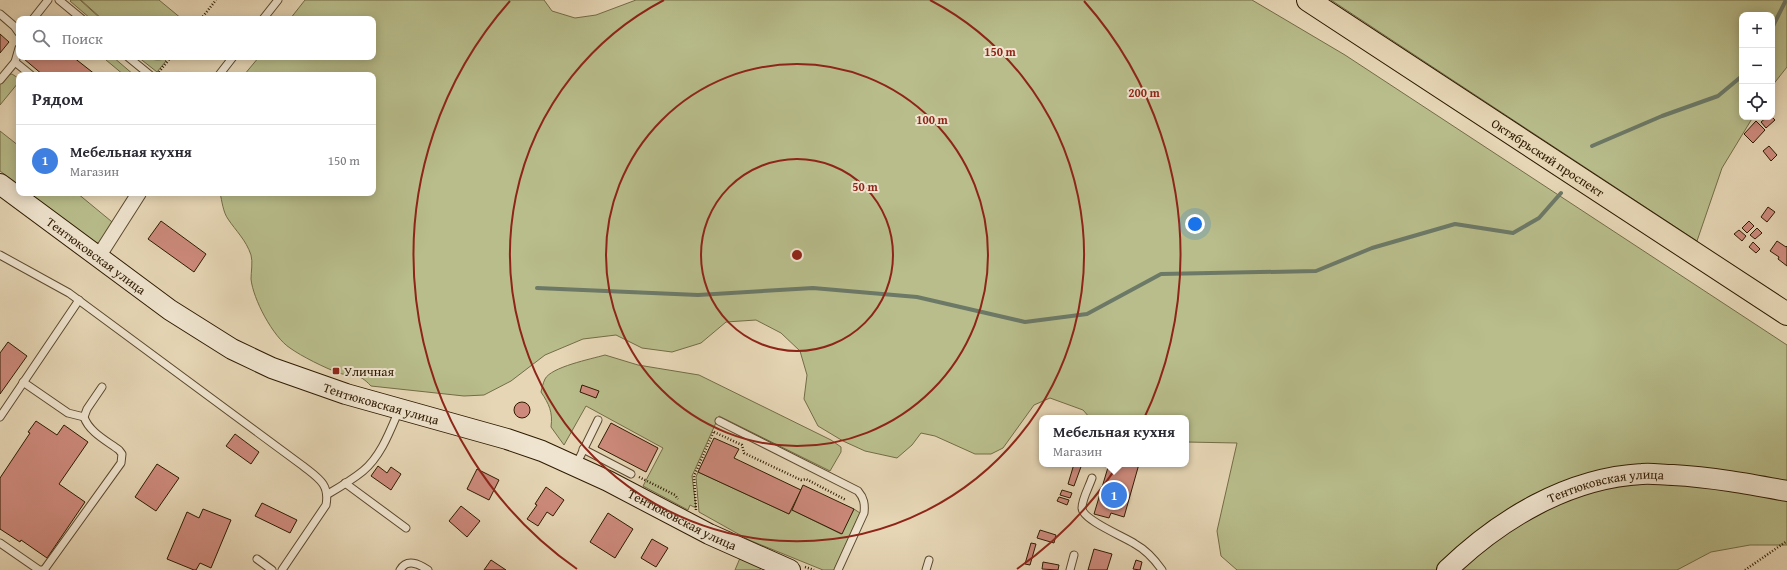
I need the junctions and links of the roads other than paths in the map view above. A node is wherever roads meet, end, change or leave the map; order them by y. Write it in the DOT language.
graph roads {
  1 [pos="48,0"];
  2 [pos="59,0"];
  3 [pos="278,0"];
  4 [pos="1308,0"];
  5 [pos="0,14"];
  6 [pos="36,16"];
  7 [pos="78,16"];
  8 [pos="265,16"];
  9 [pos="16,29"];
  10 [pos="16,58"];
  11 [pos="132,60"];
  12 [pos="231,60"];
  13 [pos="15,62"];
  14 [pos="27,72"];
  15 [pos="146,72"];
  16 [pos="221,72"];
  17 [pos="0,80"];
  18 [pos="0,184"];
  19 [pos="16,196"];
  20 [pos="16,196"];
  21 [pos="137,196"];
  22 [pos="102,251"];
  23 [pos="1,259"];
  24 [pos="79,300"];
  25 [pos="1787,314"];
  26 [pos="24,382"];
  27 [pos="102,386"];
  28 [pos="399,410"];
  29 [pos="0,417"];
  30 [pos="84,417"];
  31 [pos="598,420"];
  32 [pos="718,421"];
  33 [pos="579,457"];
  34 [pos="631,474"];
  35 [pos="1092,478"];
  36 [pos="345,483"];
  37 [pos="1787,491"];
  38 [pos="328,494"];
  39 [pos="406,528"];
  40 [pos="0,543"];
  41 [pos="1074,555"];
  42 [pos="257,559"];
  43 [pos="929,560"];
  44 [pos="44,570"];
  45 [pos="272,570"];
  46 [pos="282,570"];
  47 [pos="400,570"];
  48 [pos="428,570"];
  49 [pos="790,570"];
  50 [pos="838,570"];
  51 [pos="926,570"];
  52 [pos="1070,570"];
  53 [pos="1162,570"];
  54 [pos="1447,570"];
  1 -- 6 [label="lane"];
  2 -- 7 [label="lane"];
  3 -- 8 [label="lane"];
  4 -- 25 [label="main road, Октябрьский проспект"];
  5 -- 9 [label="lane"];
  10 -- 13 [label="lane"];
  11 -- 15 [label="lane"];
  12 -- 16 [label="lane"];
  13 -- 14 [label="lane"];
  13 -- 17 [label="lane"];
  18 -- 19 [label="street, Тентюковская улица"];
  20 -- 28 [label="street, Тентюковская улица"];
  21 -- 22 [label="street"];
  23 -- 24 [label="lane"];
  24 -- 26 [label="lane"];
  24 -- 38 [label="lane"];
  26 -- 29 [label="lane"];
  26 -- 30 [label="lane"];
  27 -- 30 [label="lane"];
  28 -- 33 [label="street, Тентюковская улица"];
  28 -- 36 [label="lane"];
  30 -- 44 [label="lane"];
  31 -- 33 [label="lane"];
  32 -- 50 [label="lane"];
  33 -- 34 [label="lane"];
  33 -- 49 [label="street, Тентюковская улица"];
  35 -- 53 [label="lane"];
  36 -- 38 [label="lane"];
  36 -- 39 [label="lane"];
  37 -- 54 [label="street, Тентюковская улица"];
  38 -- 46 [label="lane"];
  40 -- 44 [label="lane"];
  41 -- 52 [label="lane"];
  42 -- 45 [label="lane"];
  43 -- 51 [label="lane"];
  47 -- 48 [label="lane"];
}
